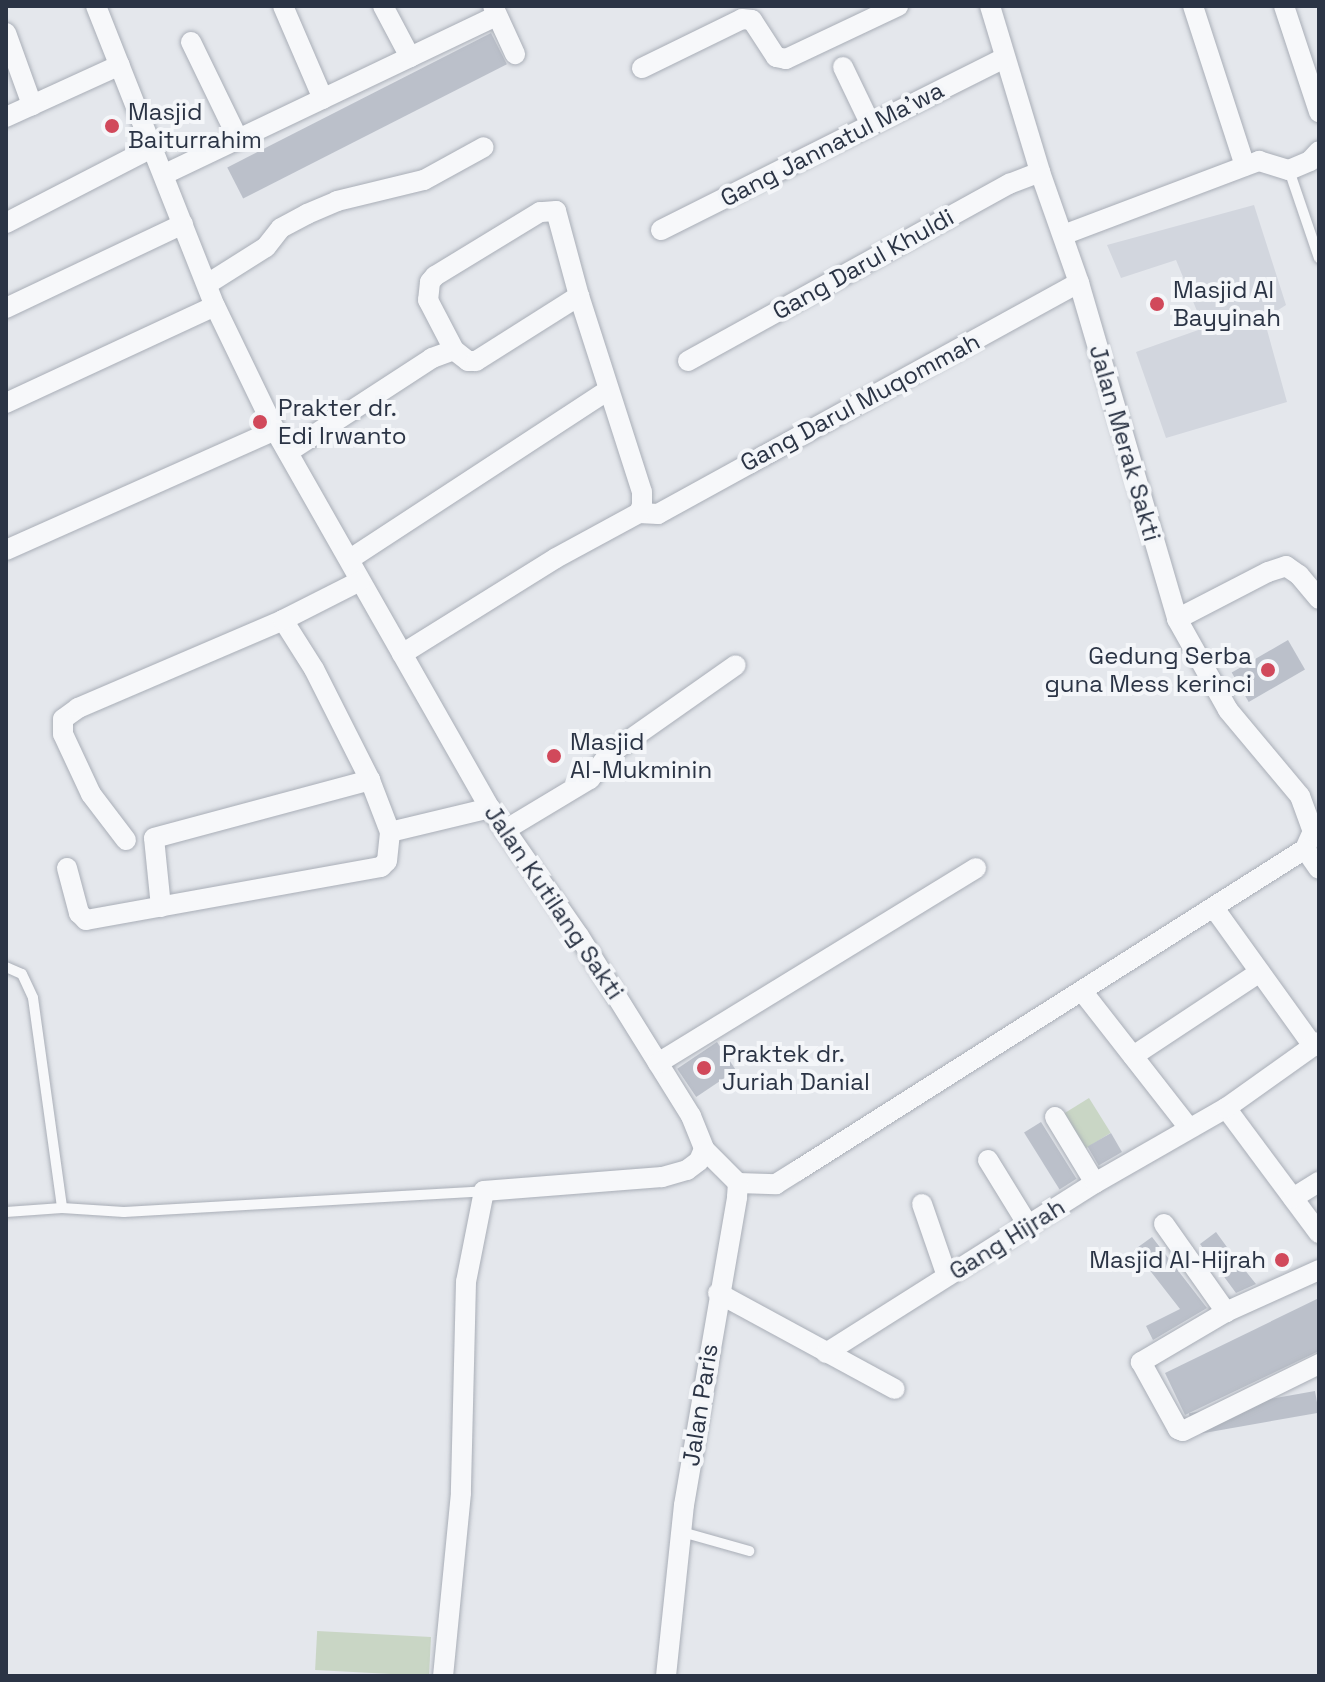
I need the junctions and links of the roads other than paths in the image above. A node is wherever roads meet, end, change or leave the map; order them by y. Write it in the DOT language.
graph roads {
  1 [pos="96,6"];
  2 [pos="283,6"];
  3 [pos="383,6"];
  4 [pos="898,6"];
  5 [pos="990,6"];
  6 [pos="1193,6"];
  7 [pos="1284,6"];
  8 [pos="494,11"];
  9 [pos="6,33"];
  10 [pos="191,42"];
  11 [pos="515,54"];
  12 [pos="410,57"];
  13 [pos="1004,58"];
  14 [pos="120,65"];
  15 [pos="843,67"];
  16 [pos="642,68"];
  17 [pos="323,99"];
  18 [pos="32,105"];
  19 [pos="1319,112"];
  20 [pos="6,117"];
  21 [pos="870,123"];
  22 [pos="238,139"];
  23 [pos="484,147"];
  24 [pos="151,148"];
  25 [pos="1319,151"];
  26 [pos="1245,166"];
  27 [pos="1289,170"];
  28 [pos="1040,172"];
  29 [pos="165,174"];
  30 [pos="6,223"];
  31 [pos="183,224"];
  32 [pos="661,230"];
  33 [pos="1063,235"];
  34 [pos="1319,258"];
  35 [pos="209,283"];
  36 [pos="1079,283"];
  37 [pos="579,296"];
  38 [pos="215,306"];
  39 [pos="6,308"];
  40 [pos="454,350"];
  41 [pos="688,361"];
  42 [pos="608,390"];
  43 [pos="6,403"];
  44 [pos="275,430"];
  45 [pos="288,452"];
  46 [pos="639,513"];
  47 [pos="6,550"];
  48 [pos="350,559"];
  49 [pos="360,581"];
  50 [pos="1319,599"];
  51 [pos="1177,619"];
  52 [pos="283,620"];
  53 [pos="402,654"];
  54 [pos="736,665"];
  55 [pos="370,780"];
  56 [pos="490,808"];
  57 [pos="505,830"];
  58 [pos="390,832"];
  59 [pos="126,840"];
  60 [pos="1305,849"];
  61 [pos="67,868"];
  62 [pos="976,868"];
  63 [pos="1319,869"];
  64 [pos="161,907"];
  65 [pos="1214,908"];
  66 [pos="6,967"];
  67 [pos="1260,972"];
  68 [pos="1082,991"];
  69 [pos="1316,1044"];
  70 [pos="1133,1056"];
  71 [pos="658,1063"];
  72 [pos="1226,1108"];
  73 [pos="1055,1117"];
  74 [pos="1189,1128"];
  75 [pos="704,1149"];
  76 [pos="988,1160"];
  77 [pos="1319,1182"];
  78 [pos="738,1183"];
  79 [pos="1095,1183"];
  80 [pos="484,1191"];
  81 [pos="1293,1198"];
  82 [pos="922,1204"];
  83 [pos="62,1208"];
  84 [pos="6,1212"];
  85 [pos="1164,1224"];
  86 [pos="1028,1225"];
  87 [pos="1319,1233"];
  88 [pos="1319,1270"];
  89 [pos="947,1276"];
  90 [pos="718,1293"];
  91 [pos="1226,1312"];
  92 [pos="826,1353"];
  93 [pos="1319,1364"];
  94 [pos="895,1389"];
  95 [pos="682,1532"];
  96 [pos="749,1551"];
  97 [pos="443,1676"];
  98 [pos="666,1676"];
  1 -- 14 [label="street, Jalan Kutilang Sakti"];
  2 -- 17 [label="street"];
  3 -- 12 [label="street"];
  4 -- 16 [label="street"];
  5 -- 13 [label="street, Jalan Merak Sakti"];
  6 -- 26 [label="street"];
  7 -- 19 [label="street"];
  8 -- 11 [label="street"];
  8 -- 12 [label="street"];
  9 -- 18 [label="street"];
  10 -- 22 [label="street"];
  12 -- 17 [label="street"];
  13 -- 21 [label="street, Gang Jannatul Ma'wa"];
  13 -- 28 [label="street, Jalan Merak Sakti"];
  14 -- 18 [label="street"];
  14 -- 24 [label="street, Jalan Kutilang Sakti"];
  15 -- 21 [label="street"];
  17 -- 22 [label="street"];
  18 -- 20 [label="street"];
  21 -- 32 [label="street, Gang Jannatul Ma'wa"];
  22 -- 29 [label="street"];
  23 -- 35 [label="street"];
  24 -- 29 [label="street, Jalan Kutilang Sakti"];
  24 -- 30 [label="street"];
  25 -- 27 [label="street"];
  26 -- 27 [label="street"];
  26 -- 33 [label="street"];
  27 -- 34 [label="lane"];
  28 -- 33 [label="street, Jalan Merak Sakti"];
  28 -- 41 [label="street, Gang Darul Khuldi"];
  29 -- 31 [label="street, Jalan Kutilang Sakti"];
  31 -- 35 [label="street, Jalan Kutilang Sakti"];
  31 -- 39 [label="street"];
  33 -- 36 [label="street, Jalan Merak Sakti"];
  35 -- 38 [label="street, Jalan Kutilang Sakti"];
  36 -- 46 [label="street, Gang Darul Muqommah"];
  36 -- 51 [label="street, Jalan Merak Sakti"];
  37 -- 40 [label="street"];
  37 -- 40 [label="street"];
  37 -- 42 [label="street"];
  38 -- 43 [label="street"];
  38 -- 44 [label="street, Jalan Kutilang Sakti"];
  40 -- 45 [label="street"];
  42 -- 46 [label="street"];
  42 -- 48 [label="street"];
  44 -- 45 [label="street, Jalan Kutilang Sakti"];
  44 -- 47 [label="street"];
  45 -- 48 [label="street, Jalan Kutilang Sakti"];
  46 -- 53 [label="street, Gang Darul Muqommah"];
  48 -- 49 [label="street, Jalan Kutilang Sakti"];
  49 -- 52 [label="street"];
  49 -- 53 [label="street, Jalan Kutilang Sakti"];
  50 -- 51 [label="street"];
  51 -- 60 [label="street, Jalan Merak Sakti"];
  52 -- 55 [label="street"];
  52 -- 59 [label="street"];
  53 -- 56 [label="street, Jalan Kutilang Sakti"];
  54 -- 57 [label="street"];
  55 -- 58 [label="street"];
  55 -- 64 [label="street"];
  56 -- 57 [label="street, Jalan Kutilang Sakti"];
  56 -- 58 [label="street"];
  57 -- 71 [label="street, Jalan Kutilang Sakti"];
  58 -- 64 [label="street"];
  60 -- 63 [label="street"];
  60 -- 65 [label="street"];
  61 -- 64 [label="street"];
  62 -- 71 [label="street"];
  65 -- 67 [label="street"];
  65 -- 68 [label="street"];
  66 -- 83 [label="lane"];
  67 -- 69 [label="street"];
  67 -- 70 [label="street"];
  68 -- 70 [label="street"];
  68 -- 78 [label="street"];
  69 -- 72 [label="street, Gang Hijrah"];
  70 -- 74 [label="street"];
  71 -- 75 [label="street, Jalan Kutilang Sakti"];
  72 -- 74 [label="street, Gang Hijrah"];
  72 -- 81 [label="street"];
  73 -- 79 [label="street"];
  74 -- 79 [label="street, Gang Hijrah"];
  75 -- 78 [label="street"];
  75 -- 80 [label="street"];
  76 -- 86 [label="street"];
  77 -- 81 [label="street"];
  78 -- 90 [label="street, Jalan Paris"];
  79 -- 86 [label="street, Gang Hijrah"];
  80 -- 83 [label="lane"];
  80 -- 97 [label="street"];
  81 -- 87 [label="street"];
  82 -- 89 [label="street"];
  83 -- 84 [label="lane"];
  85 -- 91 [label="street"];
  86 -- 89 [label="street, Gang Hijrah"];
  88 -- 91 [label="street"];
  89 -- 92 [label="street, Gang Hijrah"];
  90 -- 92 [label="street"];
  90 -- 95 [label="street, Jalan Paris"];
  91 -- 93 [label="street"];
  92 -- 94 [label="street"];
  95 -- 96 [label="lane"];
  95 -- 98 [label="street, Jalan Paris"];
}
